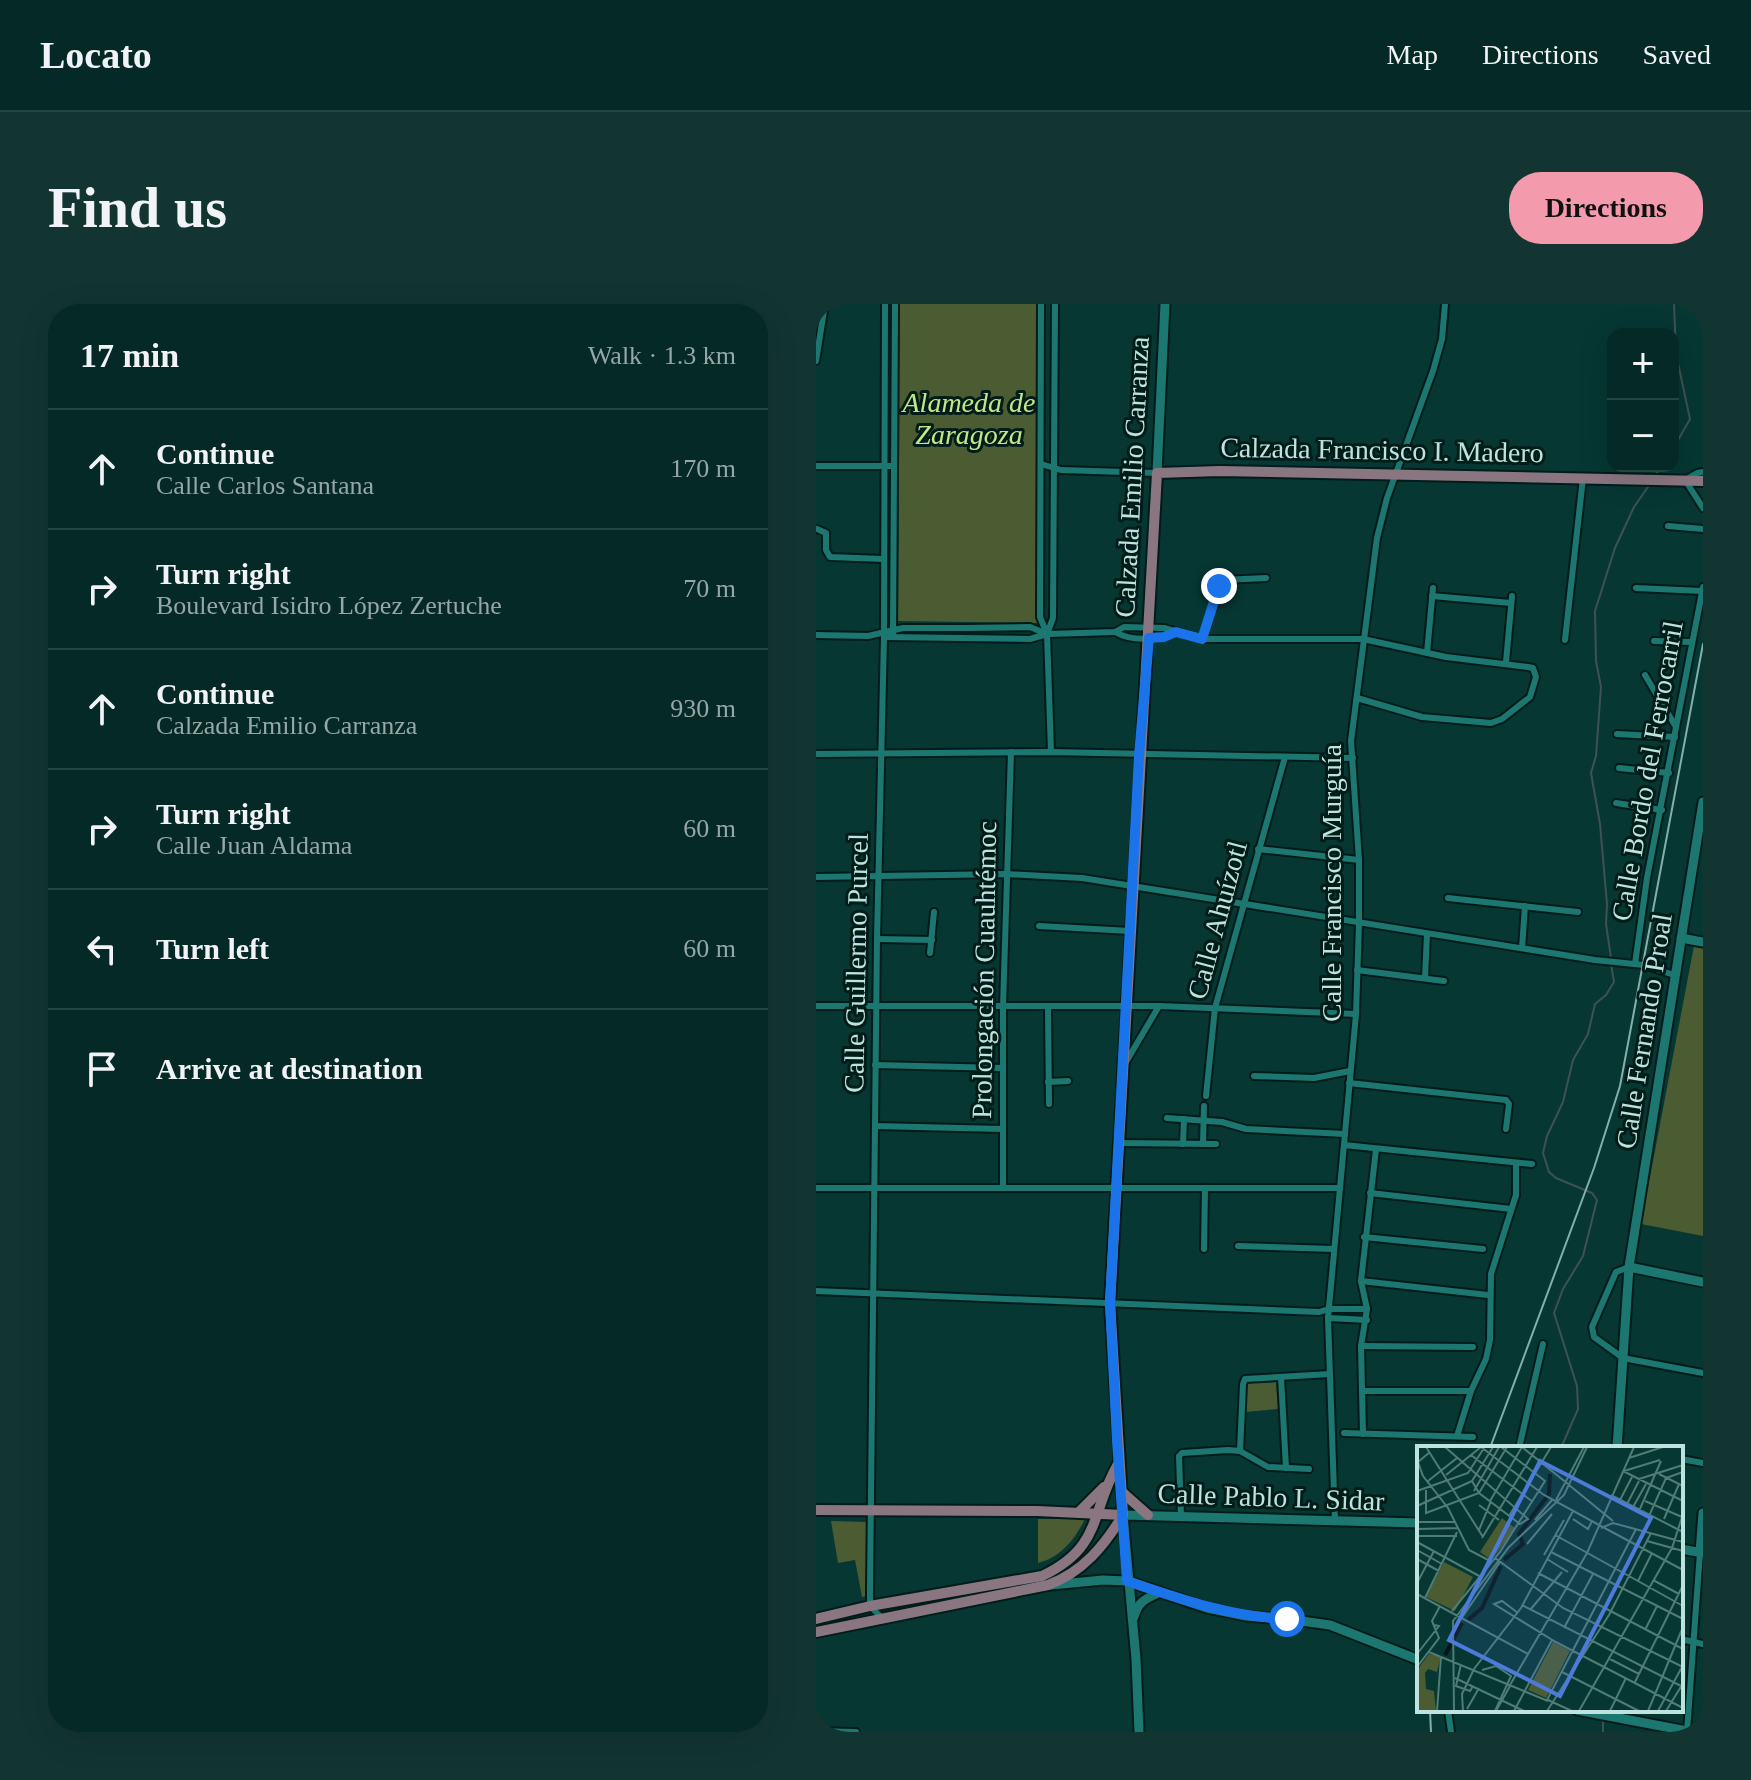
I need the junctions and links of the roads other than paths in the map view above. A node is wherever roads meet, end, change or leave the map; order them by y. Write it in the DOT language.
graph roads {
  1 [pos="825,304"];
  2 [pos="1041,304"];
  3 [pos="1055,304"];
  4 [pos="1165,304"];
  5 [pos="1445,304"];
  6 [pos="885,306"];
  7 [pos="895,306"];
  8 [pos="819,324"];
  9 [pos="816,361"];
  10 [pos="885,370"];
  11 [pos="895,371"];
  12 [pos="884,429"];
  13 [pos="894,430"];
  14 [pos="1041,464"];
  15 [pos="816,466"];
  16 [pos="883,466"];
  17 [pos="894,466"];
  18 [pos="1056,471"];
  19 [pos="1703,472"];
  20 [pos="1157,473"];
  21 [pos="1395,474"];
  22 [pos="1041,476"];
  23 [pos="1583,478"];
  24 [pos="1685,480"];
  25 [pos="1703,481"];
  26 [pos="1703,508"];
  27 [pos="1668,526"];
  28 [pos="817,529"];
  29 [pos="1703,529"];
  30 [pos="883,559"];
  31 [pos="1266,578"];
  32 [pos="1636,588"];
  33 [pos="1703,589"];
  34 [pos="893,633"];
  35 [pos="1149,633"];
  36 [pos="884,634"];
  37 [pos="1047,634"];
  38 [pos="816,635"];
  39 [pos="1202,639"];
  40 [pos="1363,639"];
  41 [pos="1565,640"];
  42 [pos="1654,641"];
  43 [pos="1692,642"];
  44 [pos="1427,653"];
  45 [pos="1506,662"];
  46 [pos="1645,675"];
  47 [pos="1357,698"];
  48 [pos="1676,727"];
  49 [pos="1617,734"];
  50 [pos="1675,737"];
  51 [pos="1011,752"];
  52 [pos="1051,752"];
  53 [pos="882,753"];
  54 [pos="816,754"];
  55 [pos="1139,756"];
  56 [pos="1285,757"];
  57 [pos="1353,758"];
  58 [pos="1619,768"];
  59 [pos="1669,773"];
  60 [pos="1616,803"];
  61 [pos="1703,805"];
  62 [pos="1662,810"];
  63 [pos="1258,849"];
  64 [pos="1359,860"];
  65 [pos="1006,874"];
  66 [pos="879,876"];
  67 [pos="816,877"];
  68 [pos="1132,884"];
  69 [pos="1448,898"];
  70 [pos="1244,904"];
  71 [pos="1525,906"];
  72 [pos="934,912"];
  73 [pos="1578,912"];
  74 [pos="1359,923"];
  75 [pos="1039,926"];
  76 [pos="1130,931"];
  77 [pos="1427,934"];
  78 [pos="1681,938"];
  79 [pos="877,939"];
  80 [pos="932,940"];
  81 [pos="1703,942"];
  82 [pos="1522,948"];
  83 [pos="930,953"];
  84 [pos="1635,964"];
  85 [pos="1357,970"];
  86 [pos="1674,975"];
  87 [pos="1425,978"];
  88 [pos="1444,981"];
  89 [pos="816,1006"];
  90 [pos="876,1006"];
  91 [pos="1159,1006"];
  92 [pos="1003,1007"];
  93 [pos="1126,1007"];
  94 [pos="1048,1008"];
  95 [pos="1215,1008"];
  96 [pos="1356,1014"];
  97 [pos="875,1065"];
  98 [pos="1123,1065"];
  99 [pos="1003,1068"];
  100 [pos="1350,1071"];
  101 [pos="1254,1076"];
  102 [pos="1068,1081"];
  103 [pos="1048,1082"];
  104 [pos="1349,1083"];
  105 [pos="1206,1096"];
  106 [pos="1049,1104"];
  107 [pos="1204,1106"];
  108 [pos="1167,1118"];
  109 [pos="1184,1119"];
  110 [pos="1204,1120"];
  111 [pos="875,1126"];
  112 [pos="1002,1129"];
  113 [pos="1506,1129"];
  114 [pos="1345,1134"];
  115 [pos="1118,1143"];
  116 [pos="1183,1144"];
  117 [pos="1203,1144"];
  118 [pos="1216,1144"];
  119 [pos="1344,1145"];
  120 [pos="1376,1149"];
  121 [pos="1516,1164"];
  122 [pos="1532,1164"];
  123 [pos="816,1188"];
  124 [pos="874,1188"];
  125 [pos="1003,1188"];
  126 [pos="1340,1188"];
  127 [pos="1116,1189"];
  128 [pos="1205,1189"];
  129 [pos="1370,1193"];
  130 [pos="1511,1209"];
  131 [pos="1364,1237"];
  132 [pos="1238,1246"];
  133 [pos="1204,1249"];
  134 [pos="1334,1249"];
  135 [pos="1483,1249"];
  136 [pos="1629,1267"];
  137 [pos="1361,1281"];
  138 [pos="1703,1282"];
  139 [pos="816,1291"];
  140 [pos="874,1293"];
  141 [pos="1488,1295"];
  142 [pos="1110,1303"];
  143 [pos="1329,1309"];
  144 [pos="1367,1309"];
  145 [pos="1319,1312"];
  146 [pos="1328,1318"];
  147 [pos="1367,1320"];
  148 [pos="1543,1344"];
  149 [pos="1361,1346"];
  150 [pos="1473,1347"];
  151 [pos="1623,1358"];
  152 [pos="1703,1373"];
  153 [pos="1330,1374"];
  154 [pos="1281,1377"];
  155 [pos="1362,1391"];
  156 [pos="1471,1391"];
  157 [pos="1344,1433"];
  158 [pos="1363,1434"];
  159 [pos="1457,1436"];
  160 [pos="1473,1437"];
  161 [pos="1519,1446"];
  162 [pos="1618,1446"];
  163 [pos="1240,1451"];
  164 [pos="1683,1459"];
  165 [pos="1703,1463"];
  166 [pos="1118,1464"];
  167 [pos="1286,1468"];
  168 [pos="1309,1469"];
  169 [pos="1109,1479"];
  170 [pos="1122,1492"];
  171 [pos="816,1510"];
  172 [pos="871,1511"];
  173 [pos="1079,1512"];
  174 [pos="1703,1513"];
  175 [pos="1099,1514"];
  176 [pos="1123,1515"];
  177 [pos="1148,1515"];
  178 [pos="1181,1516"];
  179 [pos="1335,1518"];
  180 [pos="1417,1523"];
  181 [pos="1702,1552"];
  182 [pos="1127,1581"];
  183 [pos="995,1584"];
  184 [pos="1048,1585"];
  185 [pos="1160,1592"];
  186 [pos="935,1596"];
  187 [pos="870,1606"];
  188 [pos="939,1607"];
  189 [pos="905,1614"];
  190 [pos="882,1618"];
  191 [pos="816,1619"];
  192 [pos="1133,1624"];
  193 [pos="816,1632"];
  194 [pos="1683,1640"];
  195 [pos="1693,1642"];
  196 [pos="1703,1644"];
  197 [pos="1417,1659"];
  198 [pos="1448,1712"];
  199 [pos="1585,1712"];
  200 [pos="1627,1716"];
  201 [pos="1646,1727"];
  202 [pos="816,1731"];
  203 [pos="836,1732"];
  204 [pos="856,1732"];
  205 [pos="1139,1732"];
  206 [pos="1451,1732"];
  207 [pos="1689,1732"];
  1 -- 8 [label="street"];
  2 -- 14 [label="street"];
  3 -- 18 [label="street"];
  4 -- 20 [label="street, Calzada Emilio Carranza"];
  5 -- 21 [label="street, Calle Francisco Murguía"];
  6 -- 7 [label="street"];
  6 -- 10 [label="street, Calle Guillermo Purcel"];
  7 -- 11 [label="street"];
  8 -- 9 [label="street"];
  10 -- 11 [label="street"];
  10 -- 12 [label="street, Calle Guillermo Purcel"];
  11 -- 13 [label="street"];
  12 -- 13 [label="street"];
  12 -- 16 [label="street, Calle Guillermo Purcel"];
  13 -- 17 [label="street"];
  14 -- 18 [label="street"];
  14 -- 22 [label="street"];
  15 -- 16 [label="street"];
  16 -- 17 [label="street"];
  16 -- 30 [label="street, Calle Guillermo Purcel"];
  17 -- 34 [label="street"];
  18 -- 20 [label="street, Calzada Francisco I. Madero"];
  18 -- 22 [label="street"];
  18 -- 37 [label="street"];
  19 -- 24 [label="street"];
  20 -- 21 [label="main road, Calzada Francisco I. Madero"];
  20 -- 35 [label="main road, Calzada Emilio Carranza"];
  21 -- 23 [label="main road, Calzada Francisco I. Madero"];
  21 -- 40 [label="street, Calle Francisco Murguía"];
  22 -- 37 [label="street"];
  23 -- 24 [label="main road, Calzada Francisco I. Madero"];
  23 -- 41 [label="street"];
  24 -- 25 [label="main road, Calzada Francisco I. Madero"];
  24 -- 26 [label="street"];
  27 -- 29 [label="street"];
  28 -- 30 [label="street"];
  30 -- 36 [label="street, Calle Guillermo Purcel"];
  31 -- 39 [label="street"];
  32 -- 33 [label="street"];
  33 -- 43 [label="street, Calle Bordo del Ferrocarril"];
  34 -- 36 [label="street"];
  34 -- 37 [label="street"];
  35 -- 37 [label="street"];
  35 -- 39 [label="street"];
  35 -- 55 [label="main road, Calzada Emilio Carranza"];
  36 -- 38 [label="street"];
  36 -- 53 [label="street, Calle Guillermo Purcel"];
  37 -- 52 [label="street"];
  39 -- 40 [label="street"];
  40 -- 44 [label="street"];
  40 -- 47 [label="street, Calle Francisco Murguía"];
  42 -- 43 [label="street"];
  43 -- 48 [label="street, Calle Bordo del Ferrocarril"];
  44 -- 45 [label="street"];
  44 -- 45 [label="street"];
  45 -- 47 [label="street"];
  46 -- 48 [label="street"];
  47 -- 57 [label="street, Calle Francisco Murguía"];
  48 -- 50 [label="street, Calle Bordo del Ferrocarril"];
  49 -- 50 [label="street"];
  50 -- 59 [label="street, Calle Bordo del Ferrocarril"];
  51 -- 52 [label="street"];
  51 -- 53 [label="street"];
  51 -- 65 [label="street, Prolongación Cuauhtémoc"];
  52 -- 55 [label="street"];
  53 -- 54 [label="street"];
  53 -- 66 [label="street, Calle Guillermo Purcel"];
  55 -- 56 [label="street"];
  55 -- 68 [label="main road, Calzada Emilio Carranza"];
  56 -- 57 [label="street"];
  56 -- 63 [label="street, Calle Ahuízotl"];
  57 -- 64 [label="street, Calle Francisco Murguía"];
  58 -- 59 [label="street"];
  59 -- 62 [label="street, Calle Bordo del Ferrocarril"];
  60 -- 62 [label="street"];
  61 -- 78 [label="street, Calle Fernando Proal"];
  62 -- 84 [label="street, Calle Bordo del Ferrocarril"];
  63 -- 64 [label="street"];
  63 -- 70 [label="street, Calle Ahuízotl"];
  64 -- 74 [label="street, Calle Francisco Murguía"];
  65 -- 66 [label="street"];
  65 -- 68 [label="street"];
  65 -- 92 [label="street, Prolongación Cuauhtémoc"];
  66 -- 67 [label="street"];
  66 -- 79 [label="street, Calle Guillermo Purcel"];
  68 -- 70 [label="street"];
  68 -- 76 [label="main road, Calzada Emilio Carranza"];
  69 -- 71 [label="street"];
  70 -- 74 [label="street"];
  70 -- 95 [label="street, Calle Ahuízotl"];
  71 -- 73 [label="street"];
  71 -- 82 [label="street"];
  72 -- 80 [label="street"];
  74 -- 77 [label="street"];
  74 -- 85 [label="street, Calle Francisco Murguía"];
  75 -- 76 [label="street"];
  76 -- 93 [label="main road, Calzada Emilio Carranza"];
  77 -- 82 [label="street"];
  77 -- 87 [label="street"];
  78 -- 81 [label="street"];
  78 -- 86 [label="street, Calle Fernando Proal"];
  79 -- 80 [label="street"];
  79 -- 90 [label="street, Calle Guillermo Purcel"];
  80 -- 83 [label="street"];
  82 -- 84 [label="street"];
  84 -- 86 [label="street"];
  85 -- 87 [label="street"];
  85 -- 96 [label="street, Calle Francisco Murguía"];
  86 -- 136 [label="street, Calle Fernando Proal"];
  87 -- 88 [label="street"];
  89 -- 90 [label="street"];
  90 -- 92 [label="street"];
  90 -- 97 [label="street, Calle Guillermo Purcel"];
  91 -- 93 [label="street"];
  91 -- 95 [label="street"];
  91 -- 98 [label="street"];
  92 -- 94 [label="street"];
  92 -- 99 [label="street, Prolongación Cuauhtémoc"];
  93 -- 94 [label="street"];
  93 -- 98 [label="main road, Calzada Emilio Carranza"];
  94 -- 103 [label="street"];
  95 -- 96 [label="street"];
  95 -- 105 [label="street, Calle Ahuízotl"];
  96 -- 100 [label="street, Calle Francisco Murguía"];
  97 -- 99 [label="street"];
  97 -- 111 [label="street, Calle Guillermo Purcel"];
  98 -- 115 [label="main road, Calzada Emilio Carranza"];
  99 -- 112 [label="street, Prolongación Cuauhtémoc"];
  100 -- 101 [label="street"];
  100 -- 104 [label="street, Calle Francisco Murguía"];
  102 -- 103 [label="street"];
  103 -- 106 [label="street"];
  104 -- 113 [label="street"];
  104 -- 114 [label="street, Calle Francisco Murguía"];
  107 -- 110 [label="street"];
  108 -- 109 [label="street"];
  109 -- 110 [label="street"];
  109 -- 116 [label="street"];
  110 -- 114 [label="street"];
  110 -- 117 [label="street"];
  111 -- 112 [label="street"];
  111 -- 124 [label="street, Calle Guillermo Purcel"];
  112 -- 125 [label="street, Prolongación Cuauhtémoc"];
  114 -- 119 [label="street, Calle Francisco Murguía"];
  115 -- 116 [label="street"];
  115 -- 127 [label="main road, Calzada Emilio Carranza"];
  116 -- 117 [label="street"];
  117 -- 118 [label="street"];
  119 -- 120 [label="street"];
  119 -- 126 [label="street, Calle Francisco Murguía"];
  120 -- 121 [label="street"];
  120 -- 129 [label="street"];
  121 -- 122 [label="street"];
  121 -- 130 [label="street"];
  123 -- 124 [label="street"];
  124 -- 125 [label="street"];
  124 -- 140 [label="street, Calle Guillermo Purcel"];
  125 -- 127 [label="street"];
  126 -- 128 [label="street"];
  126 -- 134 [label="street, Calle Francisco Murguía"];
  127 -- 128 [label="street"];
  127 -- 142 [label="main road, Calzada Emilio Carranza"];
  128 -- 133 [label="street"];
  129 -- 130 [label="street"];
  129 -- 131 [label="street"];
  130 -- 141 [label="street"];
  131 -- 135 [label="street"];
  131 -- 137 [label="street"];
  132 -- 134 [label="street"];
  134 -- 143 [label="street, Calle Francisco Murguía"];
  136 -- 138 [label="street"];
  136 -- 151 [label="street, Calle Fernando Proal"];
  136 -- 151 [label="street, Calle Fernando Proal"];
  137 -- 141 [label="street"];
  137 -- 144 [label="street"];
  139 -- 140 [label="street"];
  140 -- 142 [label="street"];
  140 -- 172 [label="street, Calle Guillermo Purcel"];
  141 -- 156 [label="street"];
  142 -- 145 [label="street"];
  142 -- 166 [label="main road, Calzada Emilio Carranza"];
  143 -- 144 [label="street"];
  143 -- 145 [label="street"];
  143 -- 146 [label="street, Calle Francisco Murguía"];
  144 -- 147 [label="street"];
  145 -- 146 [label="street"];
  146 -- 147 [label="street"];
  146 -- 153 [label="street, Calle Francisco Murguía"];
  147 -- 149 [label="street"];
  148 -- 161 [label="street"];
  149 -- 150 [label="street"];
  149 -- 155 [label="street"];
  151 -- 152 [label="street"];
  151 -- 162 [label="street, Calle Fernando Proal"];
  153 -- 154 [label="street"];
  153 -- 179 [label="street, Calle Francisco Murguía"];
  154 -- 163 [label="street"];
  154 -- 167 [label="street"];
  155 -- 156 [label="street"];
  155 -- 158 [label="street"];
  156 -- 159 [label="street"];
  157 -- 158 [label="street"];
  158 -- 159 [label="street"];
  159 -- 160 [label="street"];
  163 -- 167 [label="street"];
  163 -- 178 [label="street"];
  164 -- 165 [label="street"];
  166 -- 169 [label="main road"];
  166 -- 170 [label="main road, Calzada Emilio Carranza"];
  167 -- 168 [label="street"];
  169 -- 173 [label="main road"];
  169 -- 175 [label="main road"];
  170 -- 176 [label="main road, Calzada Emilio Carranza"];
  170 -- 177 [label="main road"];
  171 -- 172 [label="main road"];
  172 -- 173 [label="main road"];
  172 -- 187 [label="street, Calle Guillermo Purcel"];
  173 -- 175 [label="main road"];
  174 -- 181 [label="street"];
  175 -- 176 [label="main road"];
  175 -- 183 [label="main road"];
  176 -- 177 [label="street, Calle Pablo L. Sidar"];
  176 -- 182 [label="street"];
  176 -- 184 [label="main road"];
  177 -- 178 [label="street, Calle Pablo L. Sidar"];
  178 -- 179 [label="street, Calle Pablo L. Sidar"];
  179 -- 180 [label="street, Calle Pablo L. Sidar"];
  181 -- 195 [label="street"];
  182 -- 184 [label="street"];
  182 -- 185 [label="street"];
  182 -- 192 [label="street"];
  183 -- 186 [label="main road"];
  183 -- 188 [label="main road"];
  184 -- 188 [label="main road"];
  185 -- 192 [label="street"];
  185 -- 197 [label="street"];
  186 -- 187 [label="main road"];
  186 -- 189 [label="main road"];
  187 -- 190 [label="street"];
  187 -- 191 [label="main road"];
  188 -- 189 [label="main road"];
  189 -- 190 [label="main road"];
  190 -- 193 [label="main road"];
  192 -- 205 [label="street"];
  194 -- 195 [label="street"];
  195 -- 196 [label="street"];
  195 -- 207 [label="street"];
  198 -- 206 [label="street"];
  199 -- 200 [label="street"];
  200 -- 201 [label="street"];
  201 -- 207 [label="street"];
  202 -- 203 [label="street"];
  203 -- 204 [label="street"];
}
